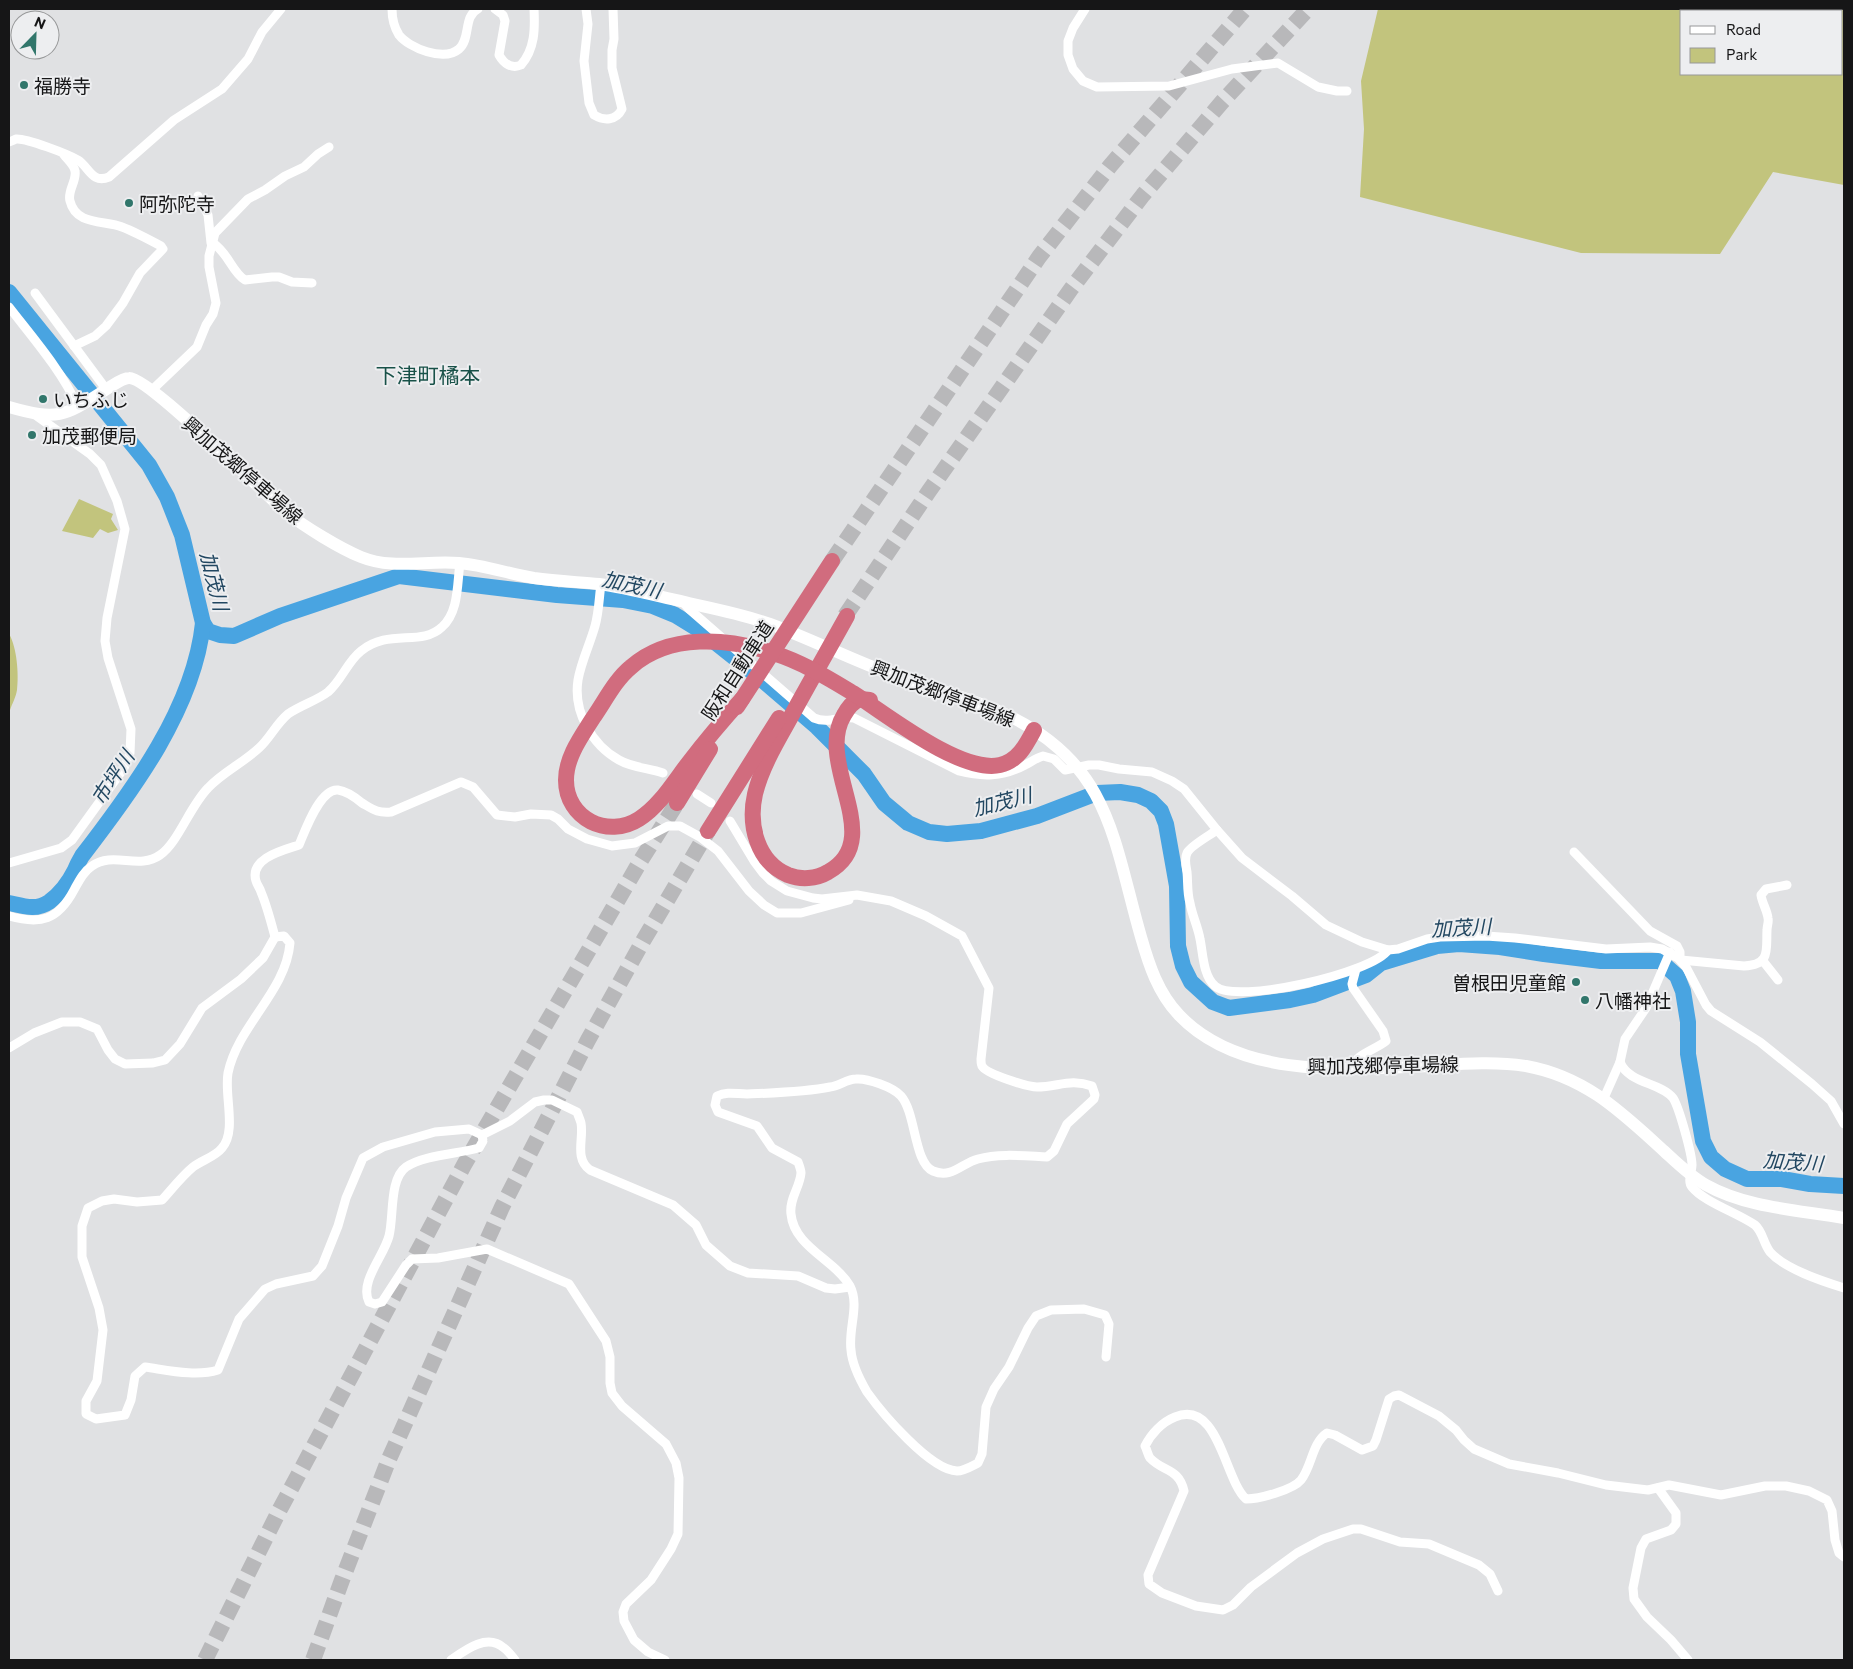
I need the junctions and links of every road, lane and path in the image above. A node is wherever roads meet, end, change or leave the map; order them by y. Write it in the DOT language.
graph roads {
  1 [pos="281,9"];
  2 [pos="392,9"];
  3 [pos="478,9"];
  4 [pos="495,9"];
  5 [pos="534,9"];
  6 [pos="586,9"];
  7 [pos="613,9"];
  8 [pos="1085,9"];
  9 [pos="1348,91"];
  10 [pos="9,142"];
  11 [pos="329,147"];
  12 [pos="62,153"];
  13 [pos="198,196"];
  14 [pos="212,246"];
  15 [pos="312,283"];
  16 [pos="35,293"];
  17 [pos="9,307"];
  18 [pos="74,346"];
  19 [pos="104,390"];
  20 [pos="152,390"];
  21 [pos="9,407"];
  22 [pos="79,407"];
  23 [pos="34,414"];
  24 [pos="832,561"];
  25 [pos="460,563"];
  26 [pos="601,587"];
  27 [pos="682,602"];
  28 [pos="846,616"];
  29 [pos="861,699"];
  30 [pos="1034,730"];
  31 [pos="714,736"];
  32 [pos="757,766"];
  33 [pos="1078,766"];
  34 [pos="663,774"];
  35 [pos="696,794"];
  36 [pos="677,802"];
  37 [pos="711,804"];
  38 [pos="730,821"];
  39 [pos="1216,830"];
  40 [pos="708,831"];
  41 [pos="1574,852"];
  42 [pos="9,863"];
  43 [pos="1787,885"];
  44 [pos="864,895"];
  45 [pos="9,916"];
  46 [pos="275,937"];
  47 [pos="1388,950"];
  48 [pos="1669,954"];
  49 [pos="1680,960"];
  50 [pos="1762,960"];
  51 [pos="1356,969"];
  52 [pos="1778,980"];
  53 [pos="9,1048"];
  54 [pos="1620,1062"];
  55 [pos="1351,1069"];
  56 [pos="1604,1098"];
  57 [pos="1844,1124"];
  58 [pos="482,1135"];
  59 [pos="1691,1175"];
  60 [pos="1844,1218"];
  61 [pos="850,1287"];
  62 [pos="1844,1288"];
  63 [pos="1106,1357"];
  64 [pos="1658,1488"];
  65 [pos="1844,1557"];
  66 [pos="1498,1591"];
  67 [pos="451,1660"];
  68 [pos="515,1660"];
  69 [pos="665,1660"];
  70 [pos="1688,1660"];
  1 -- 12 [label="street"];
  2 -- 3 [label="street"];
  4 -- 5 [label="street"];
  6 -- 7 [label="street"];
  8 -- 9 [label="street"];
  10 -- 12 [label="street"];
  11 -- 14 [label="street"];
  12 -- 18 [label="street"];
  13 -- 14 [label="street"];
  14 -- 15 [label="street"];
  14 -- 20 [label="street"];
  16 -- 18 [label="street"];
  17 -- 22 [label="street"];
  18 -- 19 [label="street"];
  19 -- 20 [label="main road, 興加茂郷停車場線"];
  19 -- 22 [label="main road, 興加茂郷停車場線"];
  20 -- 25 [label="main road, 興加茂郷停車場線"];
  21 -- 23 [label="main road, 興加茂郷停車場線"];
  22 -- 23 [label="main road, 興加茂郷停車場線"];
  23 -- 42 [label="street"];
  24 -- 31 [label="highway, 阪和自動車道"];
  25 -- 26 [label="main road, 興加茂郷停車場線"];
  25 -- 45 [label="street"];
  26 -- 27 [label="main road, 興加茂郷停車場線"];
  26 -- 34 [label="street"];
  27 -- 30 [label="main road, 興加茂郷停車場線"];
  27 -- 33 [label="street"];
  28 -- 32 [label="highway"];
  29 -- 30 [label="highway"];
  29 -- 31 [label="highway"];
  29 -- 32 [label="highway"];
  30 -- 33 [label="main road, 興加茂郷停車場線"];
  31 -- 36 [label="highway, 阪和自動車道"];
  32 -- 40 [label="highway"];
  33 -- 39 [label="street"];
  33 -- 55 [label="main road, 興加茂郷停車場線"];
  35 -- 37 [label="street"];
  38 -- 44 [label="street"];
  39 -- 47 [label="street"];
  39 -- 51 [label="street"];
  41 -- 49 [label="street"];
  43 -- 50 [label="street"];
  44 -- 46 [label="street"];
  44 -- 61 [label="street"];
  46 -- 53 [label="street"];
  46 -- 58 [label="street"];
  47 -- 48 [label="street"];
  47 -- 51 [label="street"];
  48 -- 49 [label="street"];
  48 -- 54 [label="street"];
  49 -- 50 [label="street"];
  49 -- 57 [label="street"];
  50 -- 52 [label="street"];
  51 -- 55 [label="street"];
  54 -- 56 [label="street"];
  54 -- 59 [label="street"];
  55 -- 56 [label="main road, 興加茂郷停車場線"];
  56 -- 59 [label="main road, 興加茂郷停車場線"];
  58 -- 61 [label="street"];
  58 -- 69 [label="street"];
  59 -- 60 [label="main road, 興加茂郷停車場線"];
  59 -- 62 [label="street"];
  61 -- 63 [label="street"];
  64 -- 65 [label="street"];
  64 -- 66 [label="street"];
  64 -- 70 [label="street"];
  67 -- 68 [label="street"];
}
